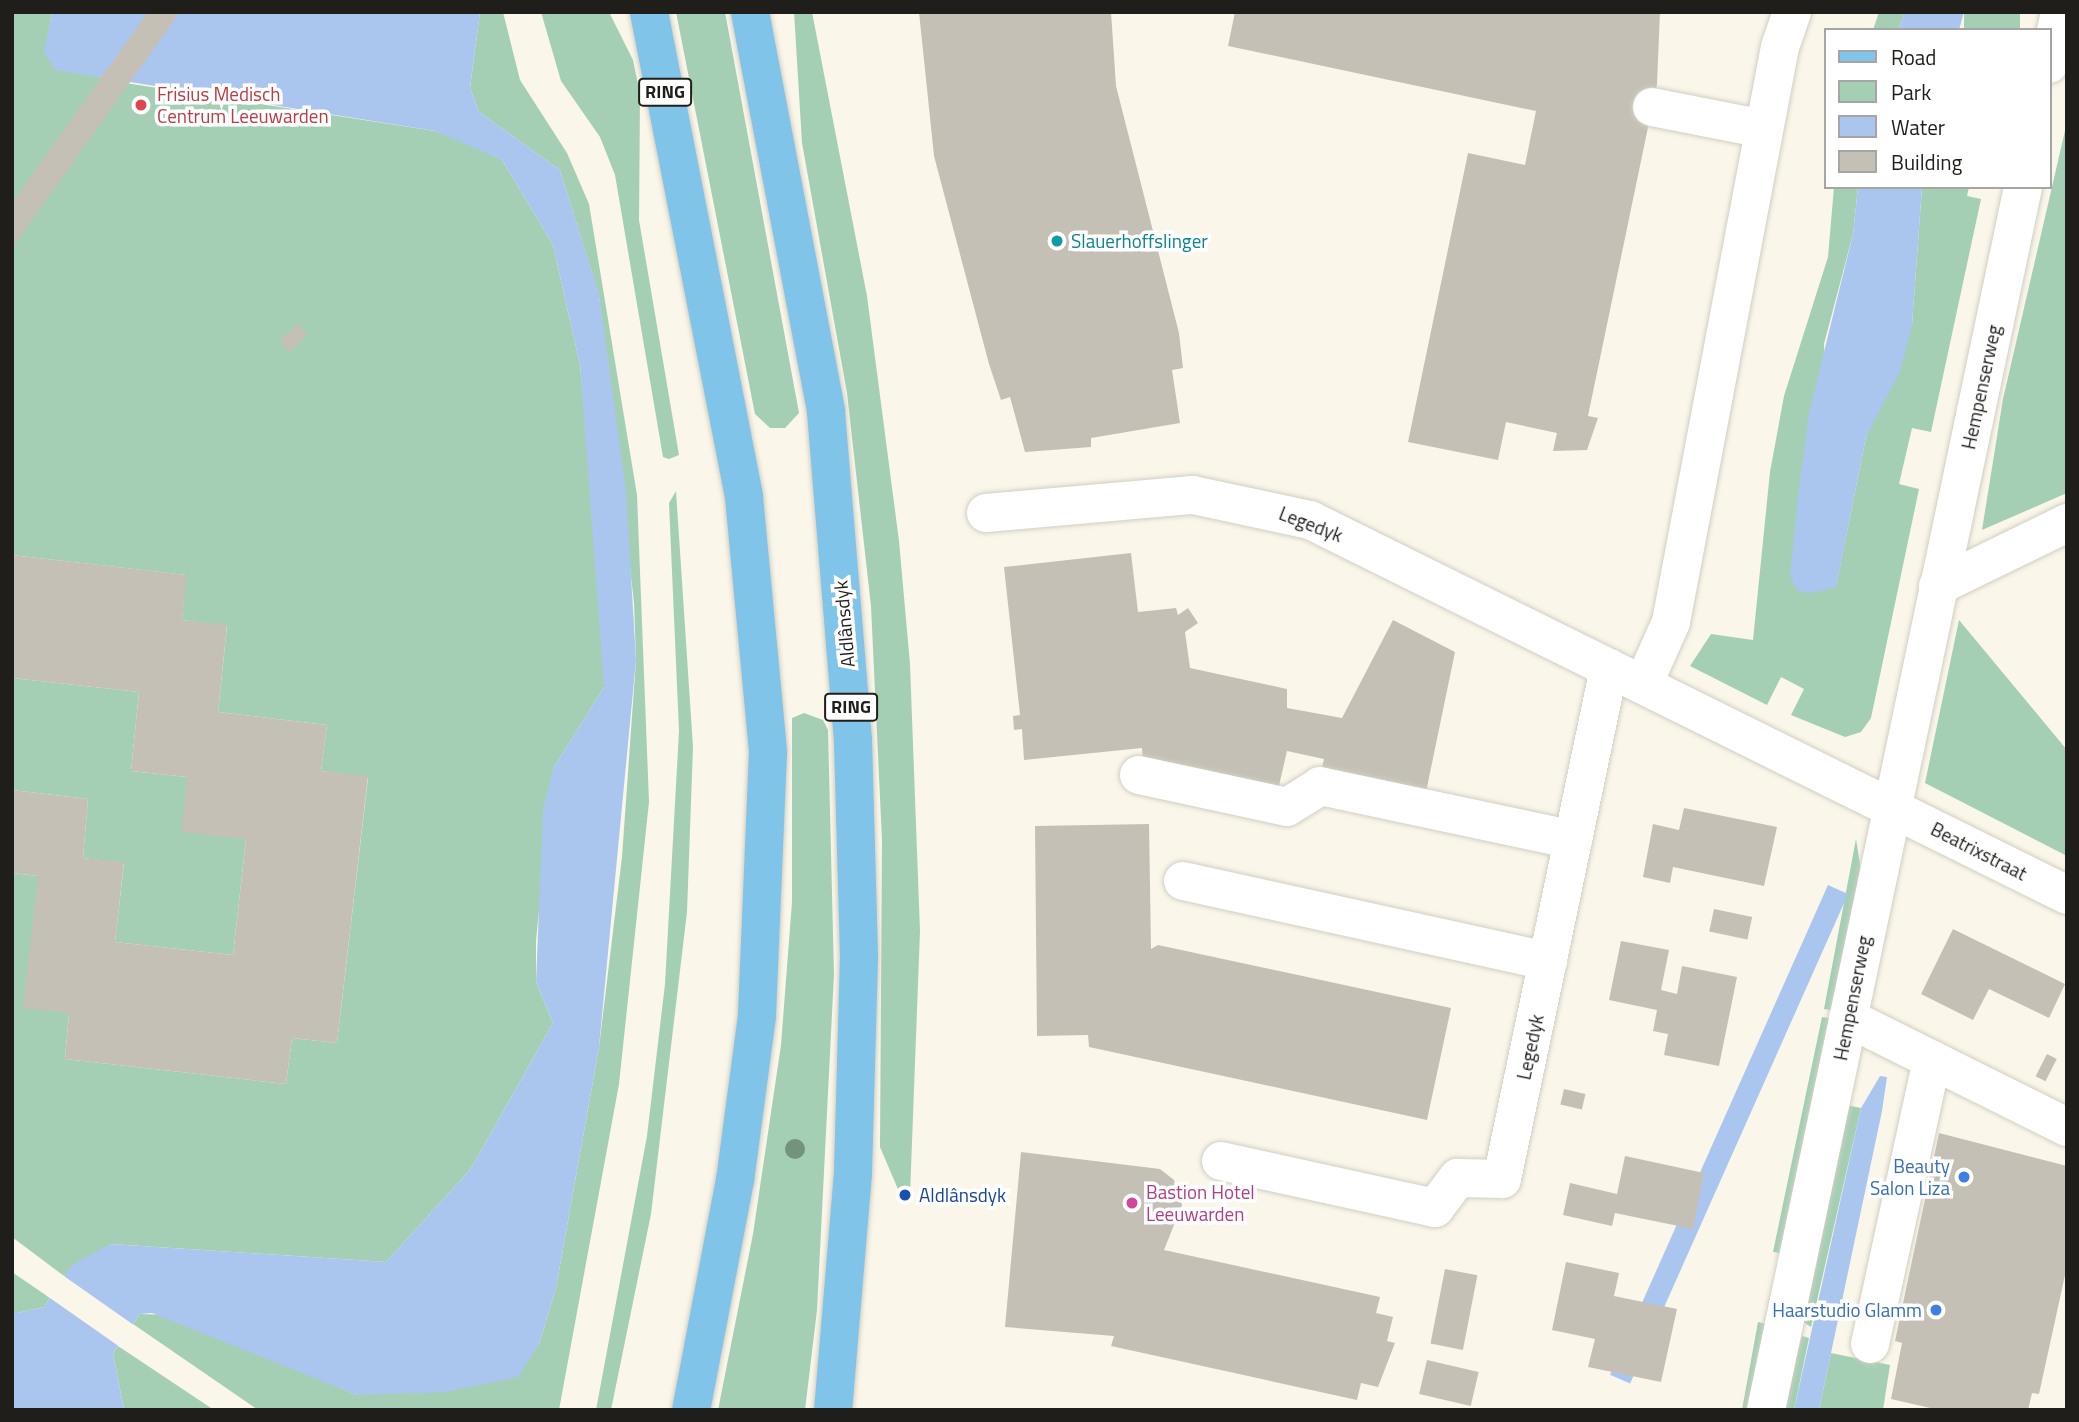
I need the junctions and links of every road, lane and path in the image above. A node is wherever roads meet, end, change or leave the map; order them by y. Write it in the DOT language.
graph roads {
  1 [pos="649,12"];
  2 [pos="750,12"];
  3 [pos="1792,12"];
  4 [pos="2060,12"];
  5 [pos="2051,55"];
  6 [pos="1653,107"];
  7 [pos="1764,129"];
  8 [pos="2023,189"];
  9 [pos="986,513"];
  10 [pos="2067,523"];
  11 [pos="1938,586"];
  12 [pos="1609,668"];
  13 [pos="1643,685"];
  14 [pos="1139,775"];
  15 [pos="1892,807"];
  16 [pos="1573,840"];
  17 [pos="1183,881"];
  18 [pos="2067,895"];
  19 [pos="1548,961"];
  20 [pos="1848,1018"];
  21 [pos="1932,1060"];
  22 [pos="2067,1127"];
  23 [pos="1221,1161"];
  24 [pos="710,1313"];
  25 [pos="1870,1344"];
  26 [pos="667,1410"];
  27 [pos="691,1410"];
  28 [pos="833,1410"];
  29 [pos="1766,1410"];
  1 -- 24 [label="main road, RING"];
  2 -- 28 [label="main road, Aldlânsdyk / RING"];
  3 -- 7 [label="street"];
  4 -- 5 [label="street"];
  6 -- 7 [label="street"];
  7 -- 13 [label="street"];
  8 -- 11 [label="street, Hempenserweg"];
  9 -- 12 [label="street, Legedyk"];
  10 -- 11 [label="street"];
  11 -- 15 [label="street, Hempenserweg"];
  12 -- 13 [label="street, Legedyk"];
  12 -- 16 [label="street, Legedyk"];
  13 -- 15 [label="street, Legedyk"];
  14 -- 16 [label="street"];
  15 -- 18 [label="street, Beatrixstraat"];
  15 -- 20 [label="street, Hempenserweg"];
  16 -- 19 [label="street, Legedyk"];
  17 -- 19 [label="street"];
  19 -- 23 [label="street, Legedyk"];
  20 -- 21 [label="street"];
  20 -- 29 [label="street, Hempenserweg"];
  21 -- 22 [label="street"];
  21 -- 25 [label="street"];
  24 -- 26 [label="main road"];
  24 -- 27 [label="main road, RING"];
}
